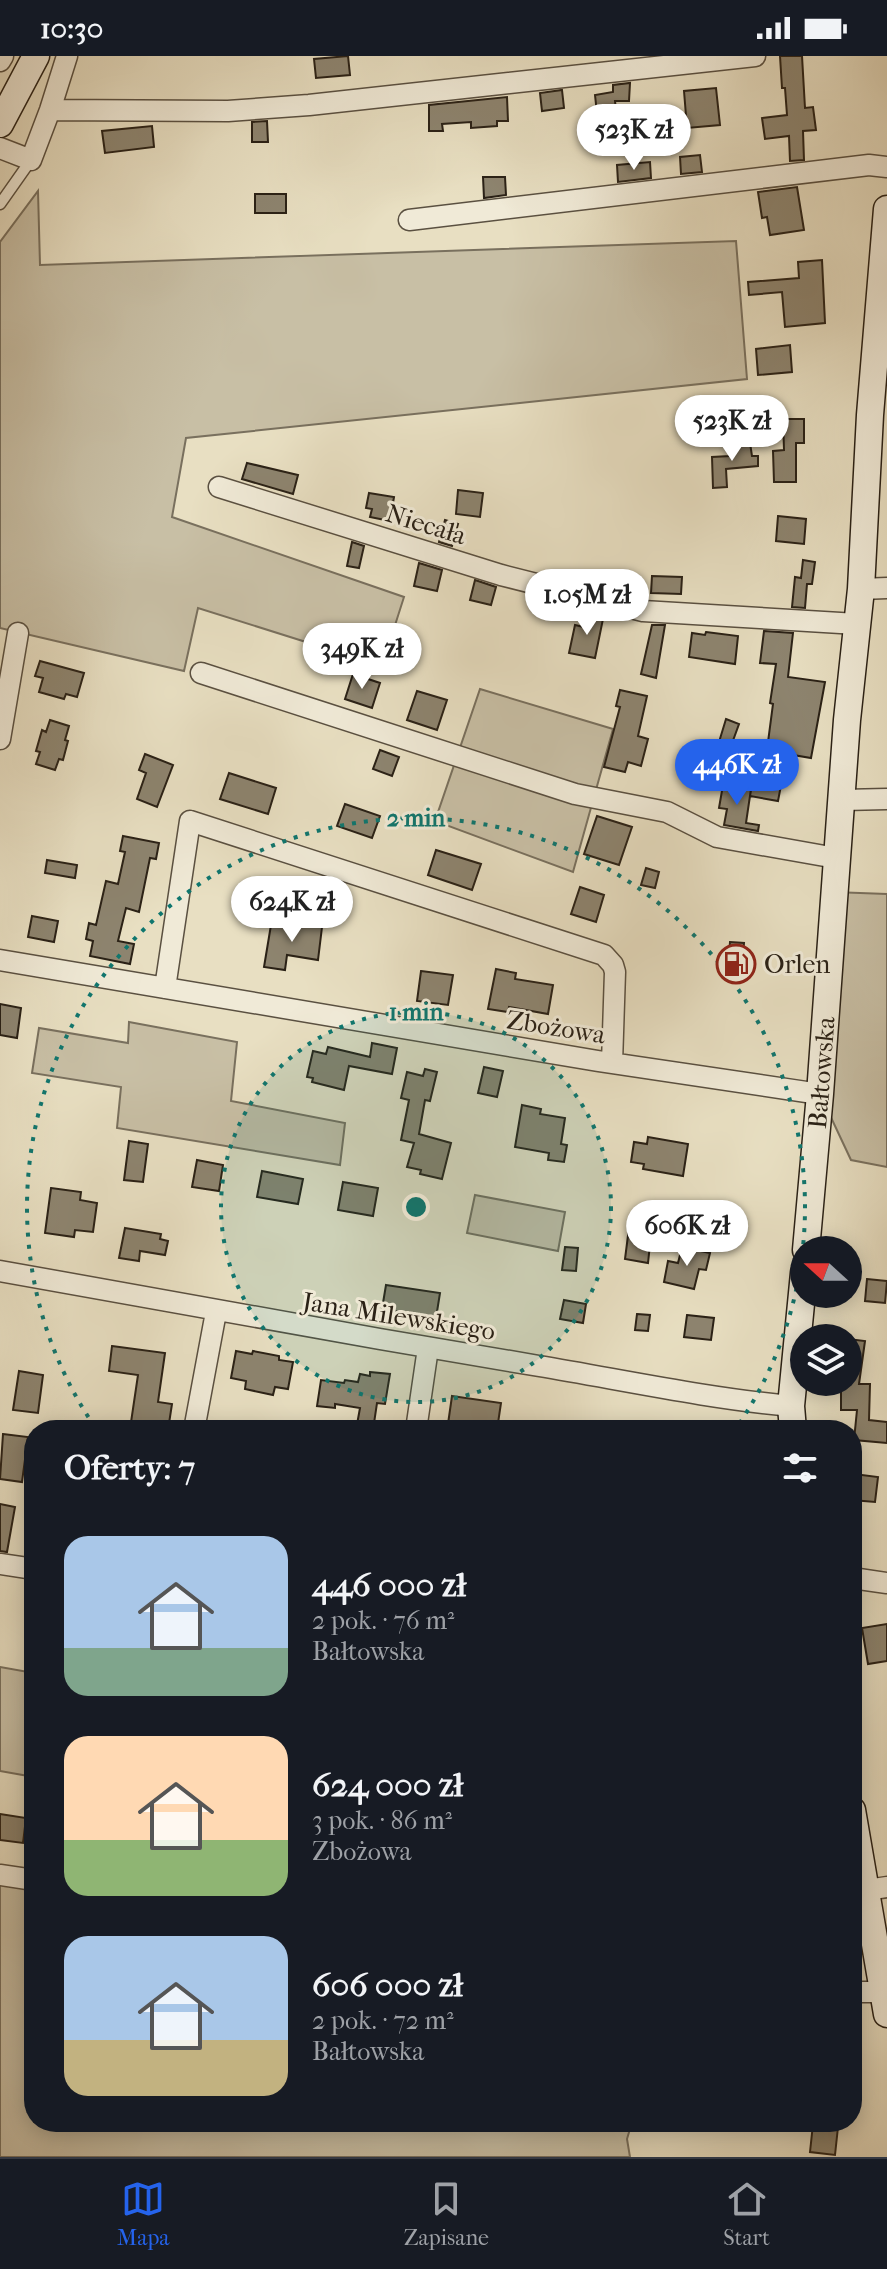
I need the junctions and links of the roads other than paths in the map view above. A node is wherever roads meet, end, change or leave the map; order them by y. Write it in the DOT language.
graph roads {
  1 [pos="36,56"];
  2 [pos="67,56"];
  3 [pos="755,56"];
  4 [pos="50,110"];
  5 [pos="0,124"];
  6 [pos="0,148"];
  7 [pos="31,160"];
  8 [pos="887,167"];
  9 [pos="0,204"];
  10 [pos="887,209"];
  11 [pos="409,220"];
  12 [pos="885,252"];
  13 [pos="879,416"];
  14 [pos="219,487"];
  15 [pos="874,588"];
  16 [pos="857,624"];
  17 [pos="18,633"];
  18 [pos="201,673"];
  19 [pos="0,739"];
  20 [pos="887,799"];
  21 [pos="843,800"];
  22 [pos="836,858"];
  23 [pos="0,960"];
  24 [pos="165,988"];
  25 [pos="612,1063"];
  26 [pos="820,1094"];
  27 [pos="807,1236"];
  28 [pos="0,1272"];
  29 [pos="801,1308"];
  30 [pos="216,1312"];
  31 [pos="428,1348"];
  32 [pos="792,1418"];
  33 [pos="196,1420"];
  34 [pos="417,1420"];
  35 [pos="0,1564"];
  36 [pos="24,1568"];
  37 [pos="862,1579"];
  38 [pos="887,1583"];
  39 [pos="862,1861"];
  40 [pos="0,1875"];
  41 [pos="24,1879"];
  42 [pos="869,1897"];
  43 [pos="862,1995"];
  44 [pos="886,2003"];
  1 -- 5 [label="main road"];
  2 -- 4 [label="street"];
  3 -- 4 [label="street"];
  4 -- 7 [label="street"];
  6 -- 7 [label="street"];
  7 -- 9 [label="lane"];
  8 -- 11 [label="street"];
  10 -- 12 [label="main road, Bałtowska"];
  12 -- 13 [label="main road, Bałtowska"];
  13 -- 15 [label="main road, Bałtowska"];
  14 -- 16 [label="street, Niecała"];
  15 -- 16 [label="main road, Bałtowska"];
  16 -- 21 [label="main road, Bałtowska"];
  17 -- 19 [label="street"];
  18 -- 22 [label="street"];
  20 -- 21 [label="street"];
  21 -- 22 [label="main road, Bałtowska"];
  22 -- 26 [label="main road, Bałtowska"];
  23 -- 24 [label="street, Zbożowa"];
  24 -- 25 [label="street, Zbożowa"];
  24 -- 25 [label="street"];
  25 -- 26 [label="street, Zbożowa"];
  26 -- 27 [label="main road, Bałtowska"];
  28 -- 30 [label="street, Jana Milewskiego"];
  29 -- 32 [label="main road"];
  30 -- 31 [label="street, Jana Milewskiego"];
  30 -- 33 [label="street"];
  31 -- 32 [label="street, Jana Milewskiego"];
  31 -- 34 [label="street"];
  35 -- 36 [label="street"];
  37 -- 38 [label="street"];
  39 -- 42 [label="main road"];
  40 -- 41 [label="street"];
  42 -- 44 [label="main road"];
  43 -- 44 [label="street"];
}
